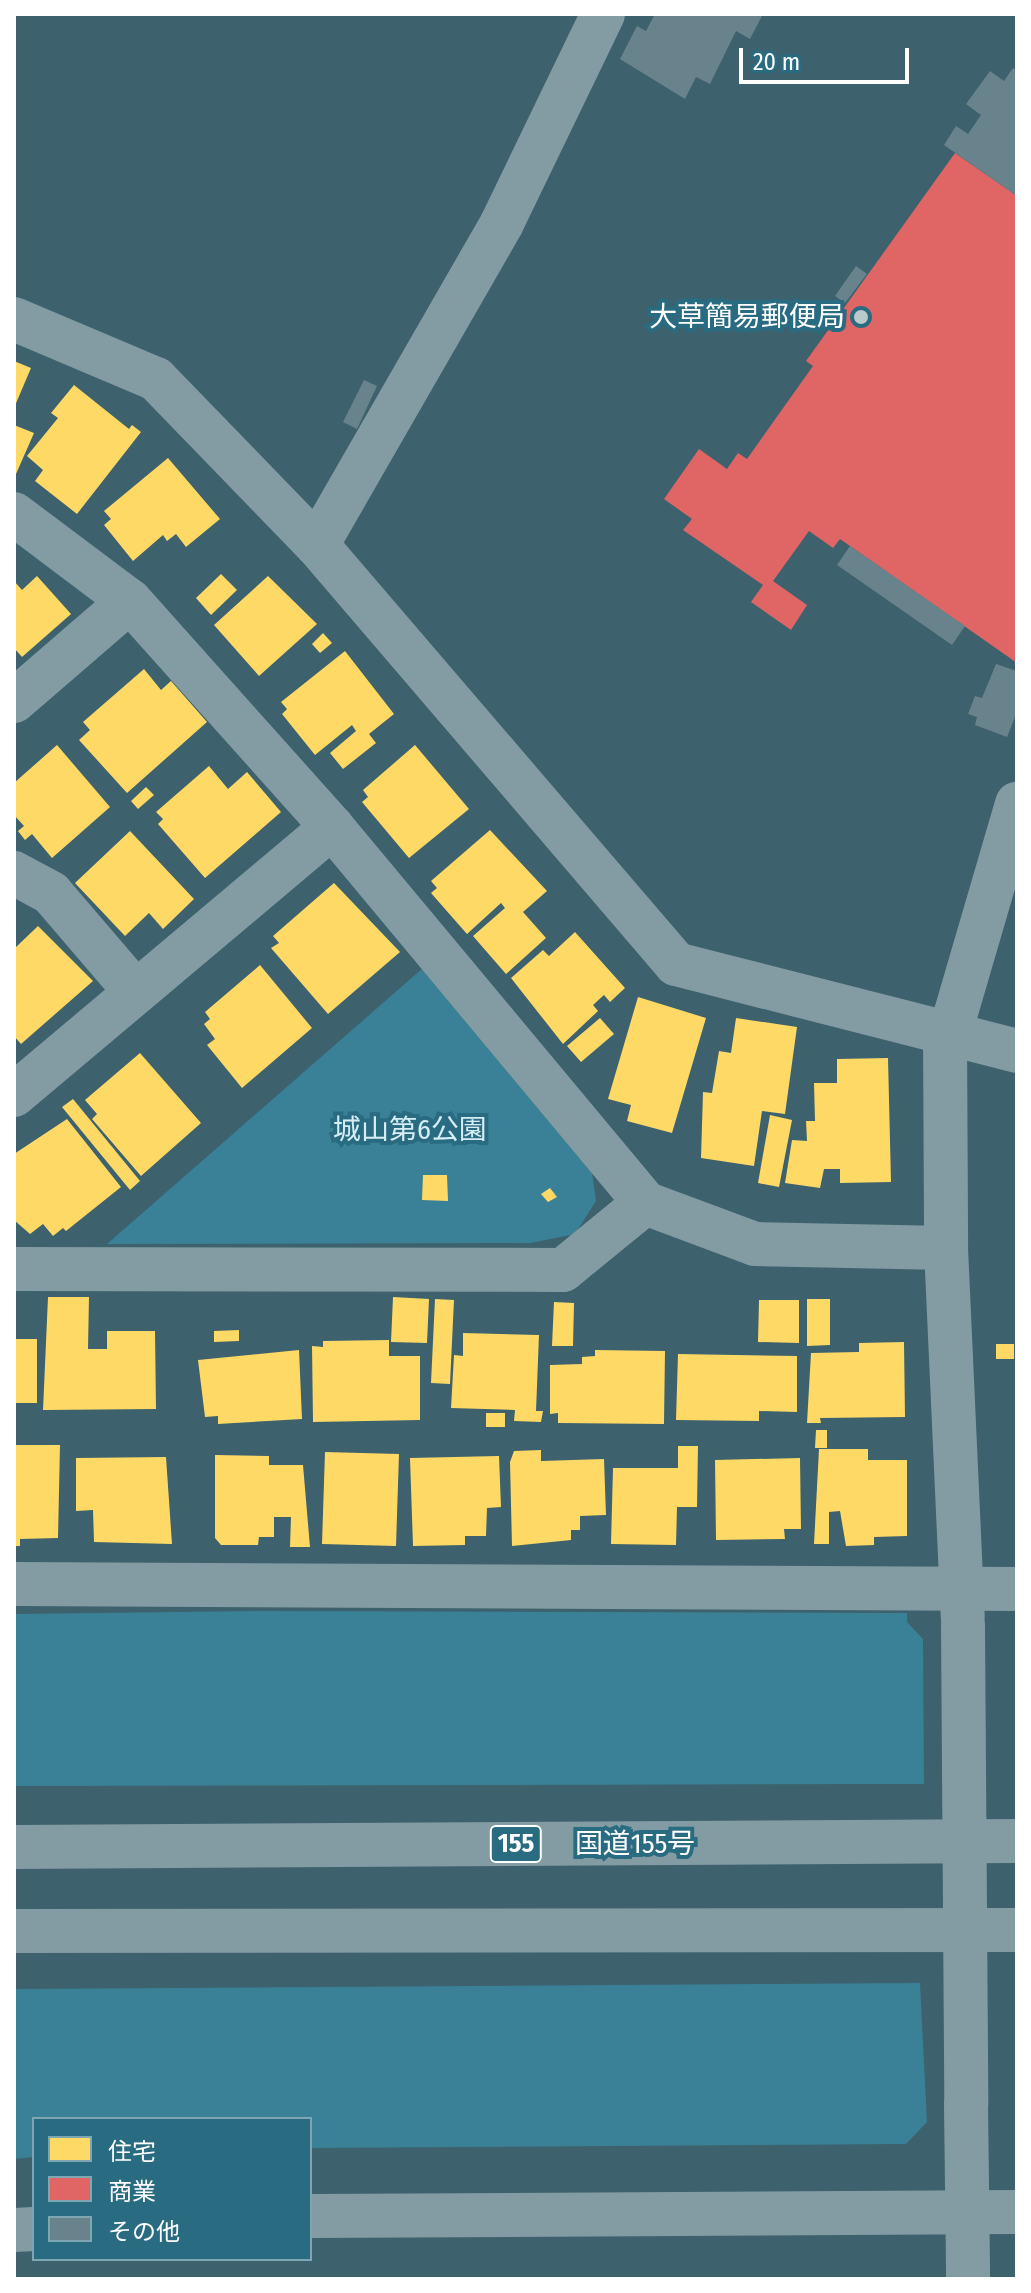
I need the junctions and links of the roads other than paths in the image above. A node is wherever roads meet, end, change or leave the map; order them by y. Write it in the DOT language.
graph roads {
  1 [pos="603,14"];
  2 [pos="14,319"];
  3 [pos="14,514"];
  4 [pos="317,545"];
  5 [pos="130,601"];
  6 [pos="14,701"];
  7 [pos="1017,804"];
  8 [pos="332,827"];
  9 [pos="14,873"];
  10 [pos="136,992"];
  11 [pos="947,1032"];
  12 [pos="1017,1051"];
  13 [pos="14,1095"];
  14 [pos="645,1203"];
  15 [pos="946,1248"];
  16 [pos="14,1269"];
  17 [pos="14,1584"];
  18 [pos="1017,1589"];
  19 [pos="962,1606"];
  20 [pos="1017,1841"];
  21 [pos="14,1847"];
  22 [pos="1017,1930"];
  23 [pos="14,1931"];
  24 [pos="968,2212"];
  25 [pos="1017,2212"];
  26 [pos="312,2216"];
  27 [pos="968,2279"];
  1 -- 4 [label="street"];
  2 -- 4 [label="street"];
  3 -- 5 [label="street"];
  4 -- 11 [label="street"];
  5 -- 6 [label="street"];
  5 -- 8 [label="street"];
  7 -- 11 [label="street"];
  8 -- 10 [label="street"];
  8 -- 14 [label="street"];
  9 -- 10 [label="street"];
  10 -- 13 [label="street"];
  11 -- 12 [label="street"];
  11 -- 15 [label="street"];
  14 -- 15 [label="street"];
  14 -- 16 [label="street"];
  15 -- 19 [label="street"];
  17 -- 19 [label="street"];
  18 -- 19 [label="street"];
  19 -- 24 [label="street, bridge"];
  20 -- 21 [label="highway, 国道155号 / 155"];
  22 -- 23 [label="highway"];
  24 -- 25 [label="street"];
  24 -- 26 [label="street"];
  24 -- 27 [label="street"];
}
